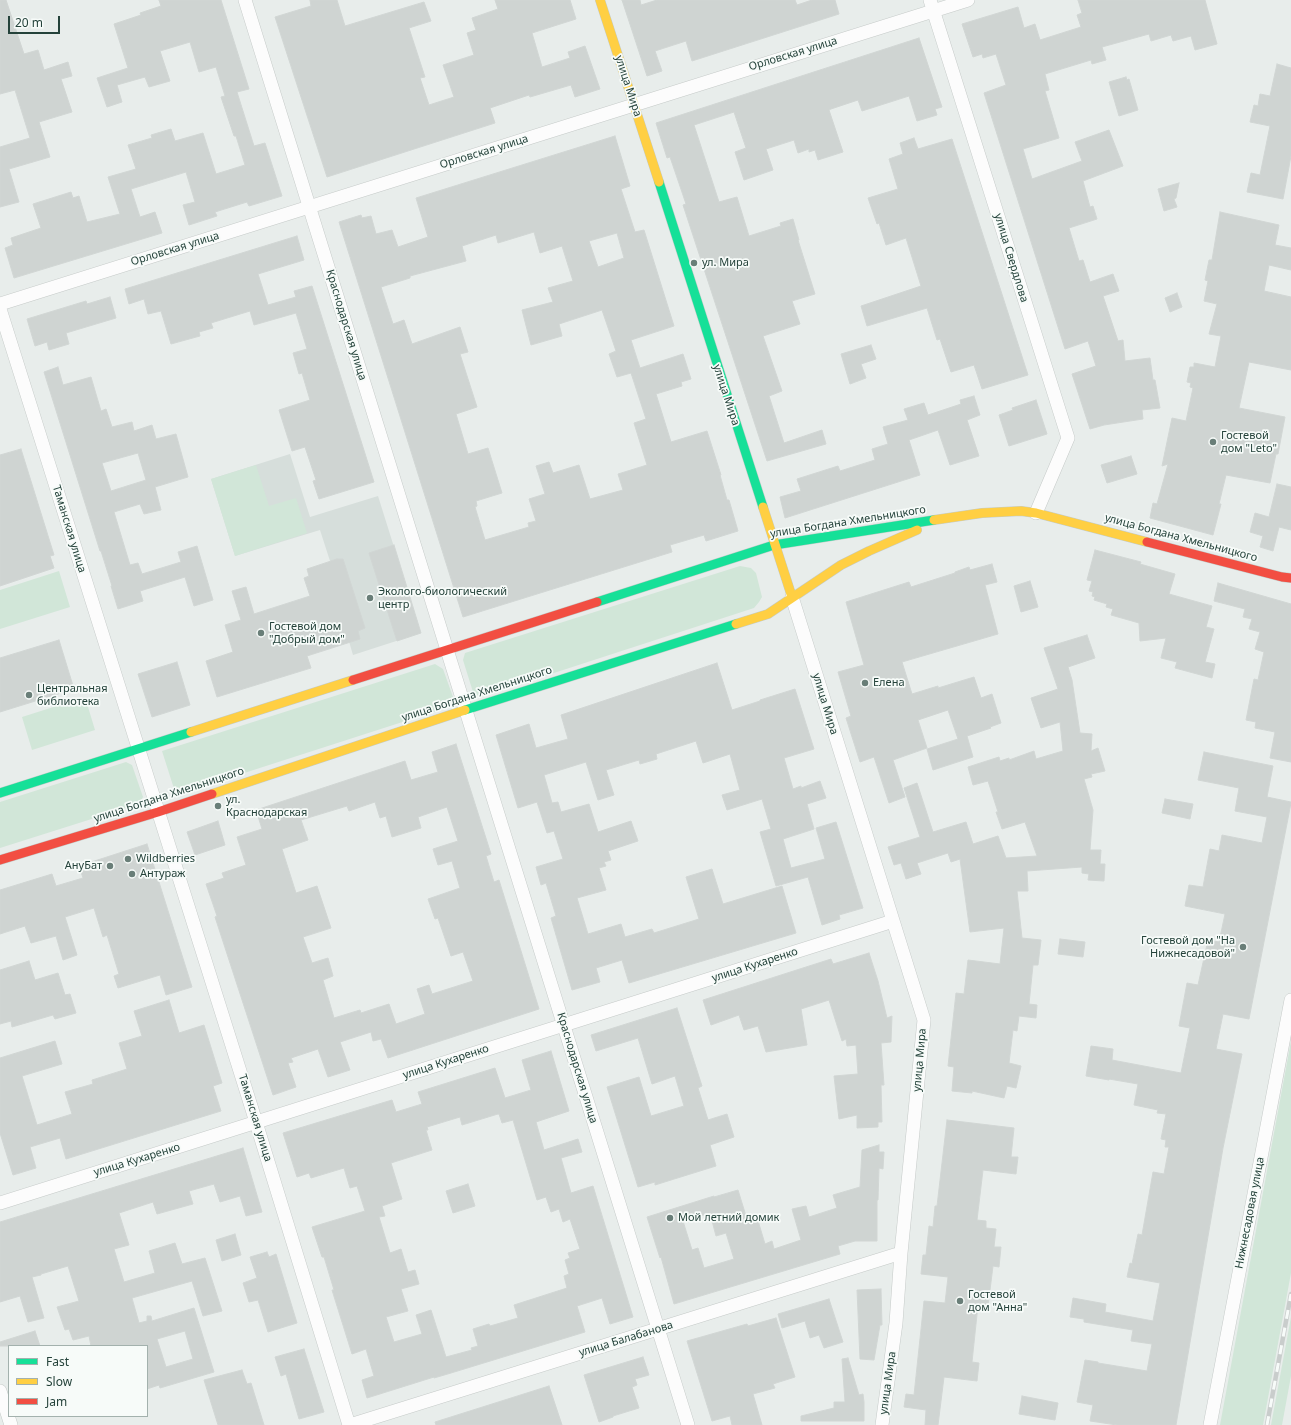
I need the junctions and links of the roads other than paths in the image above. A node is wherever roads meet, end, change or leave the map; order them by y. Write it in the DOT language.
graph roads {
  1 [pos="245,0"];
  2 [pos="600,0"];
  3 [pos="968,0"];
  4 [pos="932,5"];
  5 [pos="633,104"];
  6 [pos="309,207"];
  7 [pos="0,304"];
  8 [pos="0,308"];
  9 [pos="1036,513"];
  10 [pos="946,518"];
  11 [pos="774,545"];
  12 [pos="1288,578"];
  13 [pos="792,597"];
  14 [pos="447,650"];
  15 [pos="466,710"];
  16 [pos="138,749"];
  17 [pos="0,793"];
  18 [pos="158,812"];
  19 [pos="0,860"];
  20 [pos="893,921"];
  21 [pos="1291,1000"];
  22 [pos="564,1025"];
  23 [pos="256,1122"];
  24 [pos="0,1203"];
  25 [pos="901,1253"];
  26 [pos="658,1329"];
  27 [pos="0,1392"];
  28 [pos="8,1416"];
  29 [pos="350,1425"];
  30 [pos="688,1425"];
  31 [pos="882,1425"];
  32 [pos="1210,1425"];
  1 -- 6 [label="street, Краснодарская улица"];
  2 -- 5 [label="main road, улица Мира"];
  3 -- 4 [label="street, Орловская улица"];
  4 -- 5 [label="street, Орловская улица"];
  4 -- 9 [label="street, улица Свердлова"];
  5 -- 6 [label="street, Орловская улица"];
  5 -- 11 [label="main road, улица Мира"];
  6 -- 7 [label="street, Орловская улица"];
  6 -- 14 [label="street, Краснодарская улица"];
  8 -- 16 [label="street, Таманская улица"];
  9 -- 10 [label="main road, улица Богдана Хмельницкого"];
  9 -- 12 [label="main road, улица Богдана Хмельницкого"];
  10 -- 11 [label="main road, улица Богдана Хмельницкого"];
  10 -- 13 [label="main road, улица Богдана Хмельницкого"];
  11 -- 13 [label="main road, улица Мира"];
  11 -- 14 [label="main road, улица Богдана Хмельницкого"];
  13 -- 15 [label="main road, улица Богдана Хмельницкого"];
  13 -- 20 [label="street, улица Мира"];
  14 -- 15 [label="street, Краснодарская улица"];
  14 -- 16 [label="main road, улица Богдана Хмельницкого"];
  15 -- 18 [label="main road, улица Богдана Хмельницкого"];
  15 -- 22 [label="street, Краснодарская улица"];
  16 -- 17 [label="main road, улица Богдана Хмельницкого"];
  16 -- 18 [label="street, Таманская улица"];
  18 -- 19 [label="main road, улица Богдана Хмельницкого"];
  18 -- 23 [label="street, Таманская улица"];
  20 -- 22 [label="street, улица Кухаренко"];
  20 -- 25 [label="street, улица Мира"];
  21 -- 32 [label="street, Нижнесадовая улица"];
  22 -- 23 [label="street, улица Кухаренко"];
  22 -- 26 [label="street, Краснодарская улица"];
  23 -- 24 [label="street, улица Кухаренко"];
  23 -- 29 [label="street, Таманская улица"];
  25 -- 26 [label="street, улица Балабанова"];
  25 -- 31 [label="street, улица Мира"];
  26 -- 29 [label="street, улица Балабанова"];
  26 -- 30 [label="street, Краснодарская улица"];
  27 -- 28 [label="street"];
}
